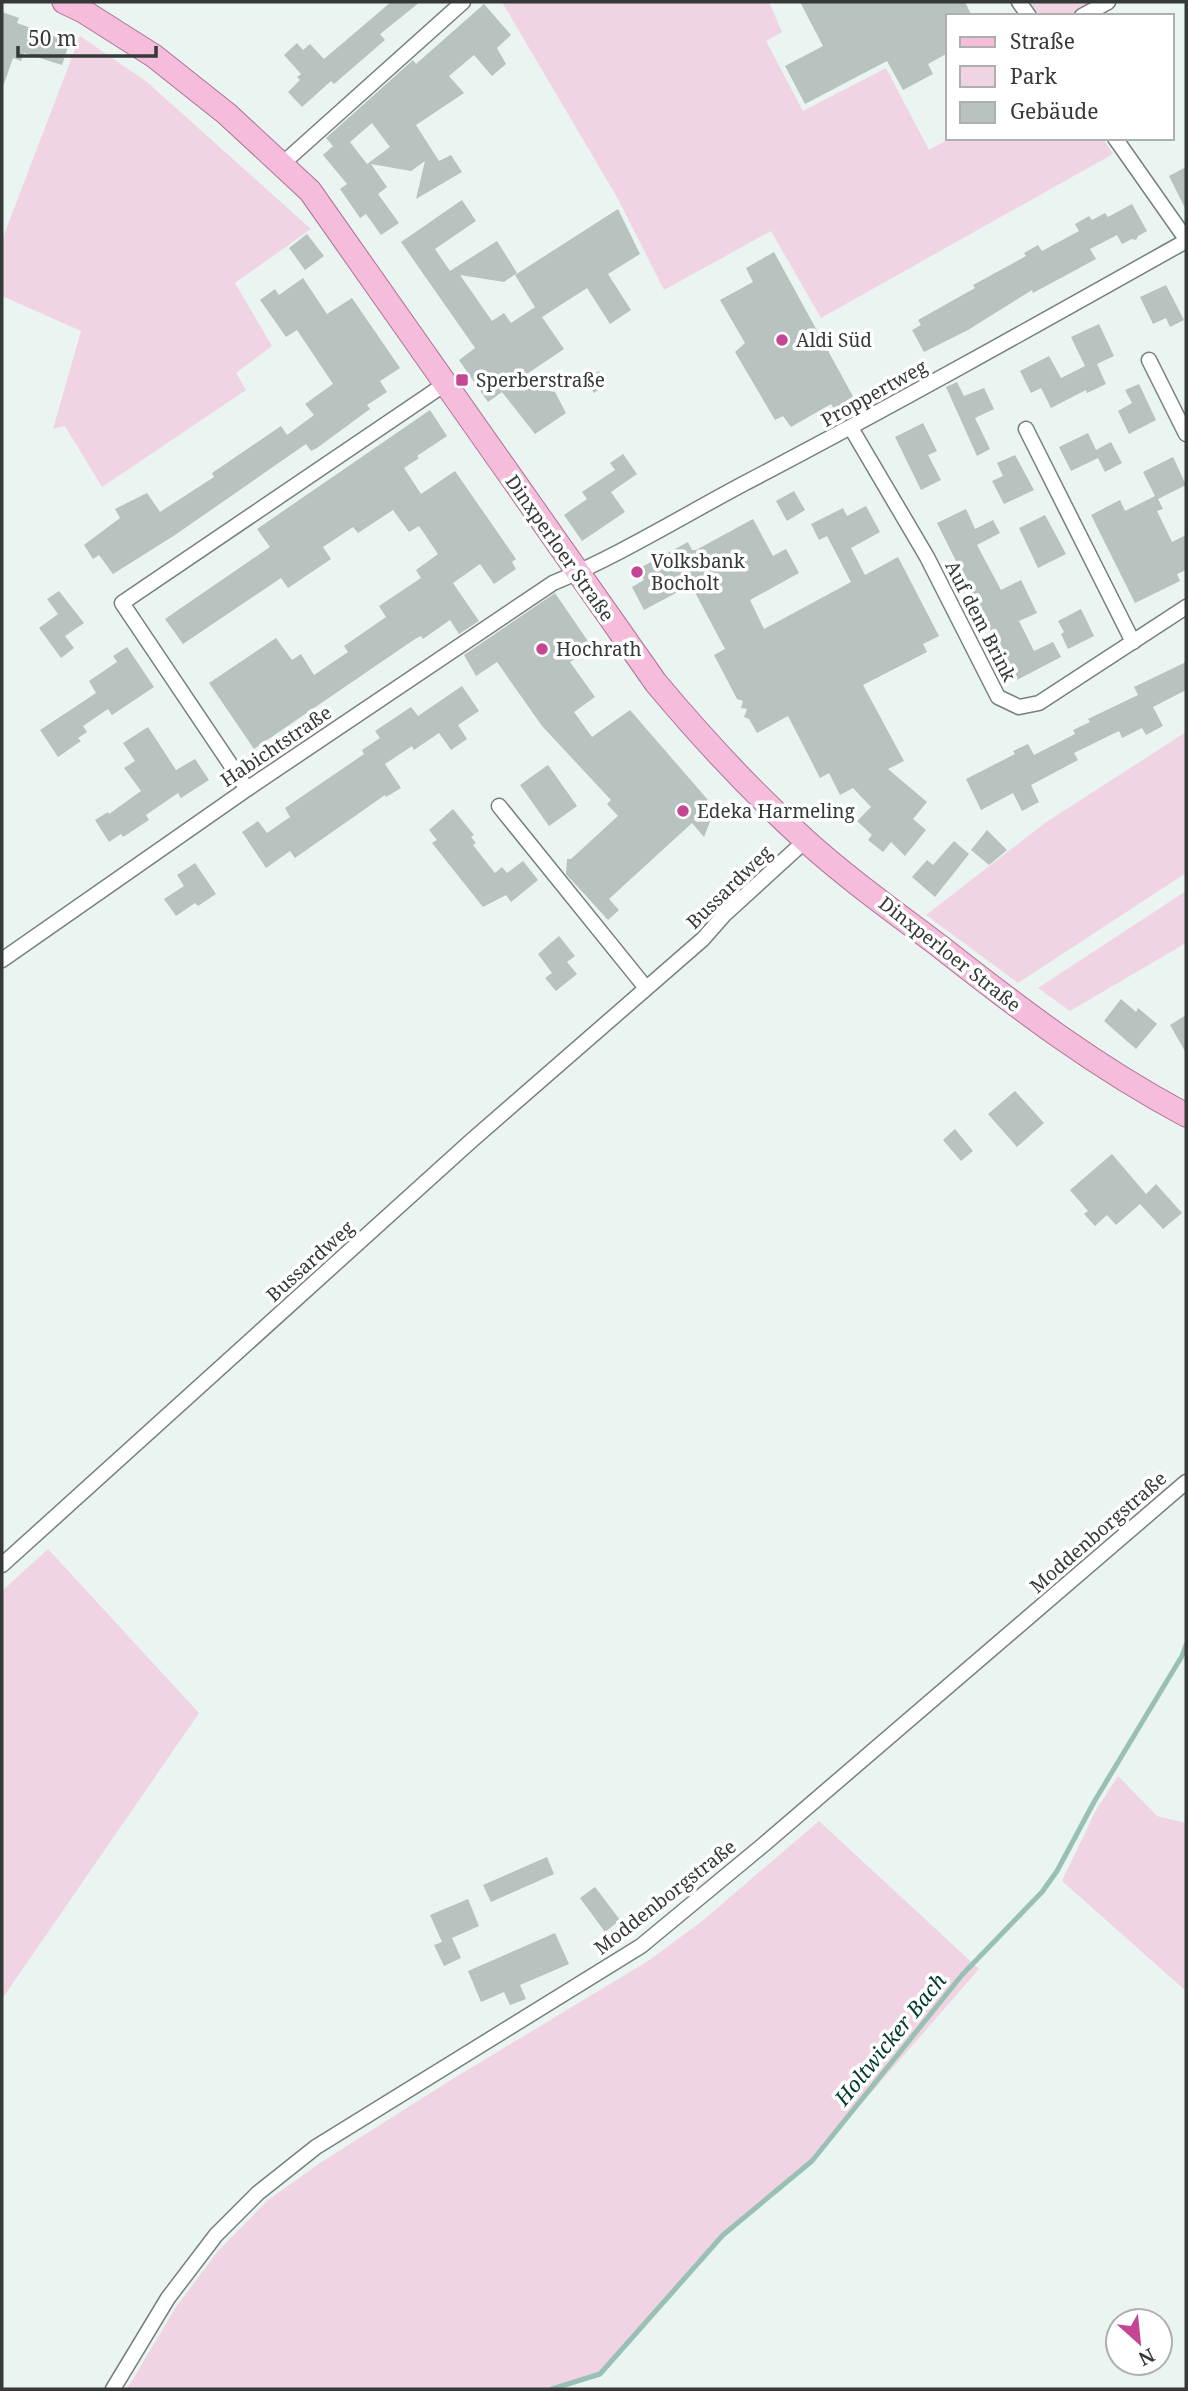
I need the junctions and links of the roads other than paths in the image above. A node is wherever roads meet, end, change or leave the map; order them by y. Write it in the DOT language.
graph roads {
  1 [pos="64,2"];
  2 [pos="463,2"];
  3 [pos="1108,2"];
  4 [pos="1087,14"];
  5 [pos="1116,140"];
  6 [pos="281,164"];
  7 [pos="1186,240"];
  8 [pos="1149,360"];
  9 [pos="445,384"];
  10 [pos="851,428"];
  11 [pos="1026,429"];
  12 [pos="1186,434"];
  13 [pos="578,573"];
  14 [pos="1186,607"];
  15 [pos="1133,642"];
  16 [pos="247,789"];
  17 [pos="499,806"];
  18 [pos="805,841"];
  19 [pos="2,960"];
  20 [pos="646,988"];
  21 [pos="1186,1115"];
  22 [pos="1186,1482"];
  23 [pos="2,1565"];
  24 [pos="113,2389"];
  1 -- 6 [label="main road, Dinxperloer Straße"];
  2 -- 6 [label="street"];
  3 -- 4 [label="street"];
  5 -- 7 [label="street"];
  6 -- 9 [label="main road, Dinxperloer Straße"];
  7 -- 10 [label="street, Proppertweg"];
  8 -- 12 [label="street"];
  9 -- 13 [label="main road, Dinxperloer Straße"];
  9 -- 16 [label="street"];
  10 -- 13 [label="street, Proppertweg"];
  10 -- 15 [label="street, Auf dem Brink"];
  11 -- 15 [label="street"];
  13 -- 16 [label="street, Habichtstraße"];
  13 -- 18 [label="main road, Dinxperloer Straße"];
  14 -- 15 [label="street, Auf dem Brink"];
  16 -- 19 [label="street, Habichtstraße"];
  17 -- 20 [label="street"];
  18 -- 20 [label="street, Bussardweg"];
  18 -- 21 [label="main road, Dinxperloer Straße"];
  20 -- 23 [label="street, Bussardweg"];
  22 -- 24 [label="street, Moddenborgstraße"];
}
